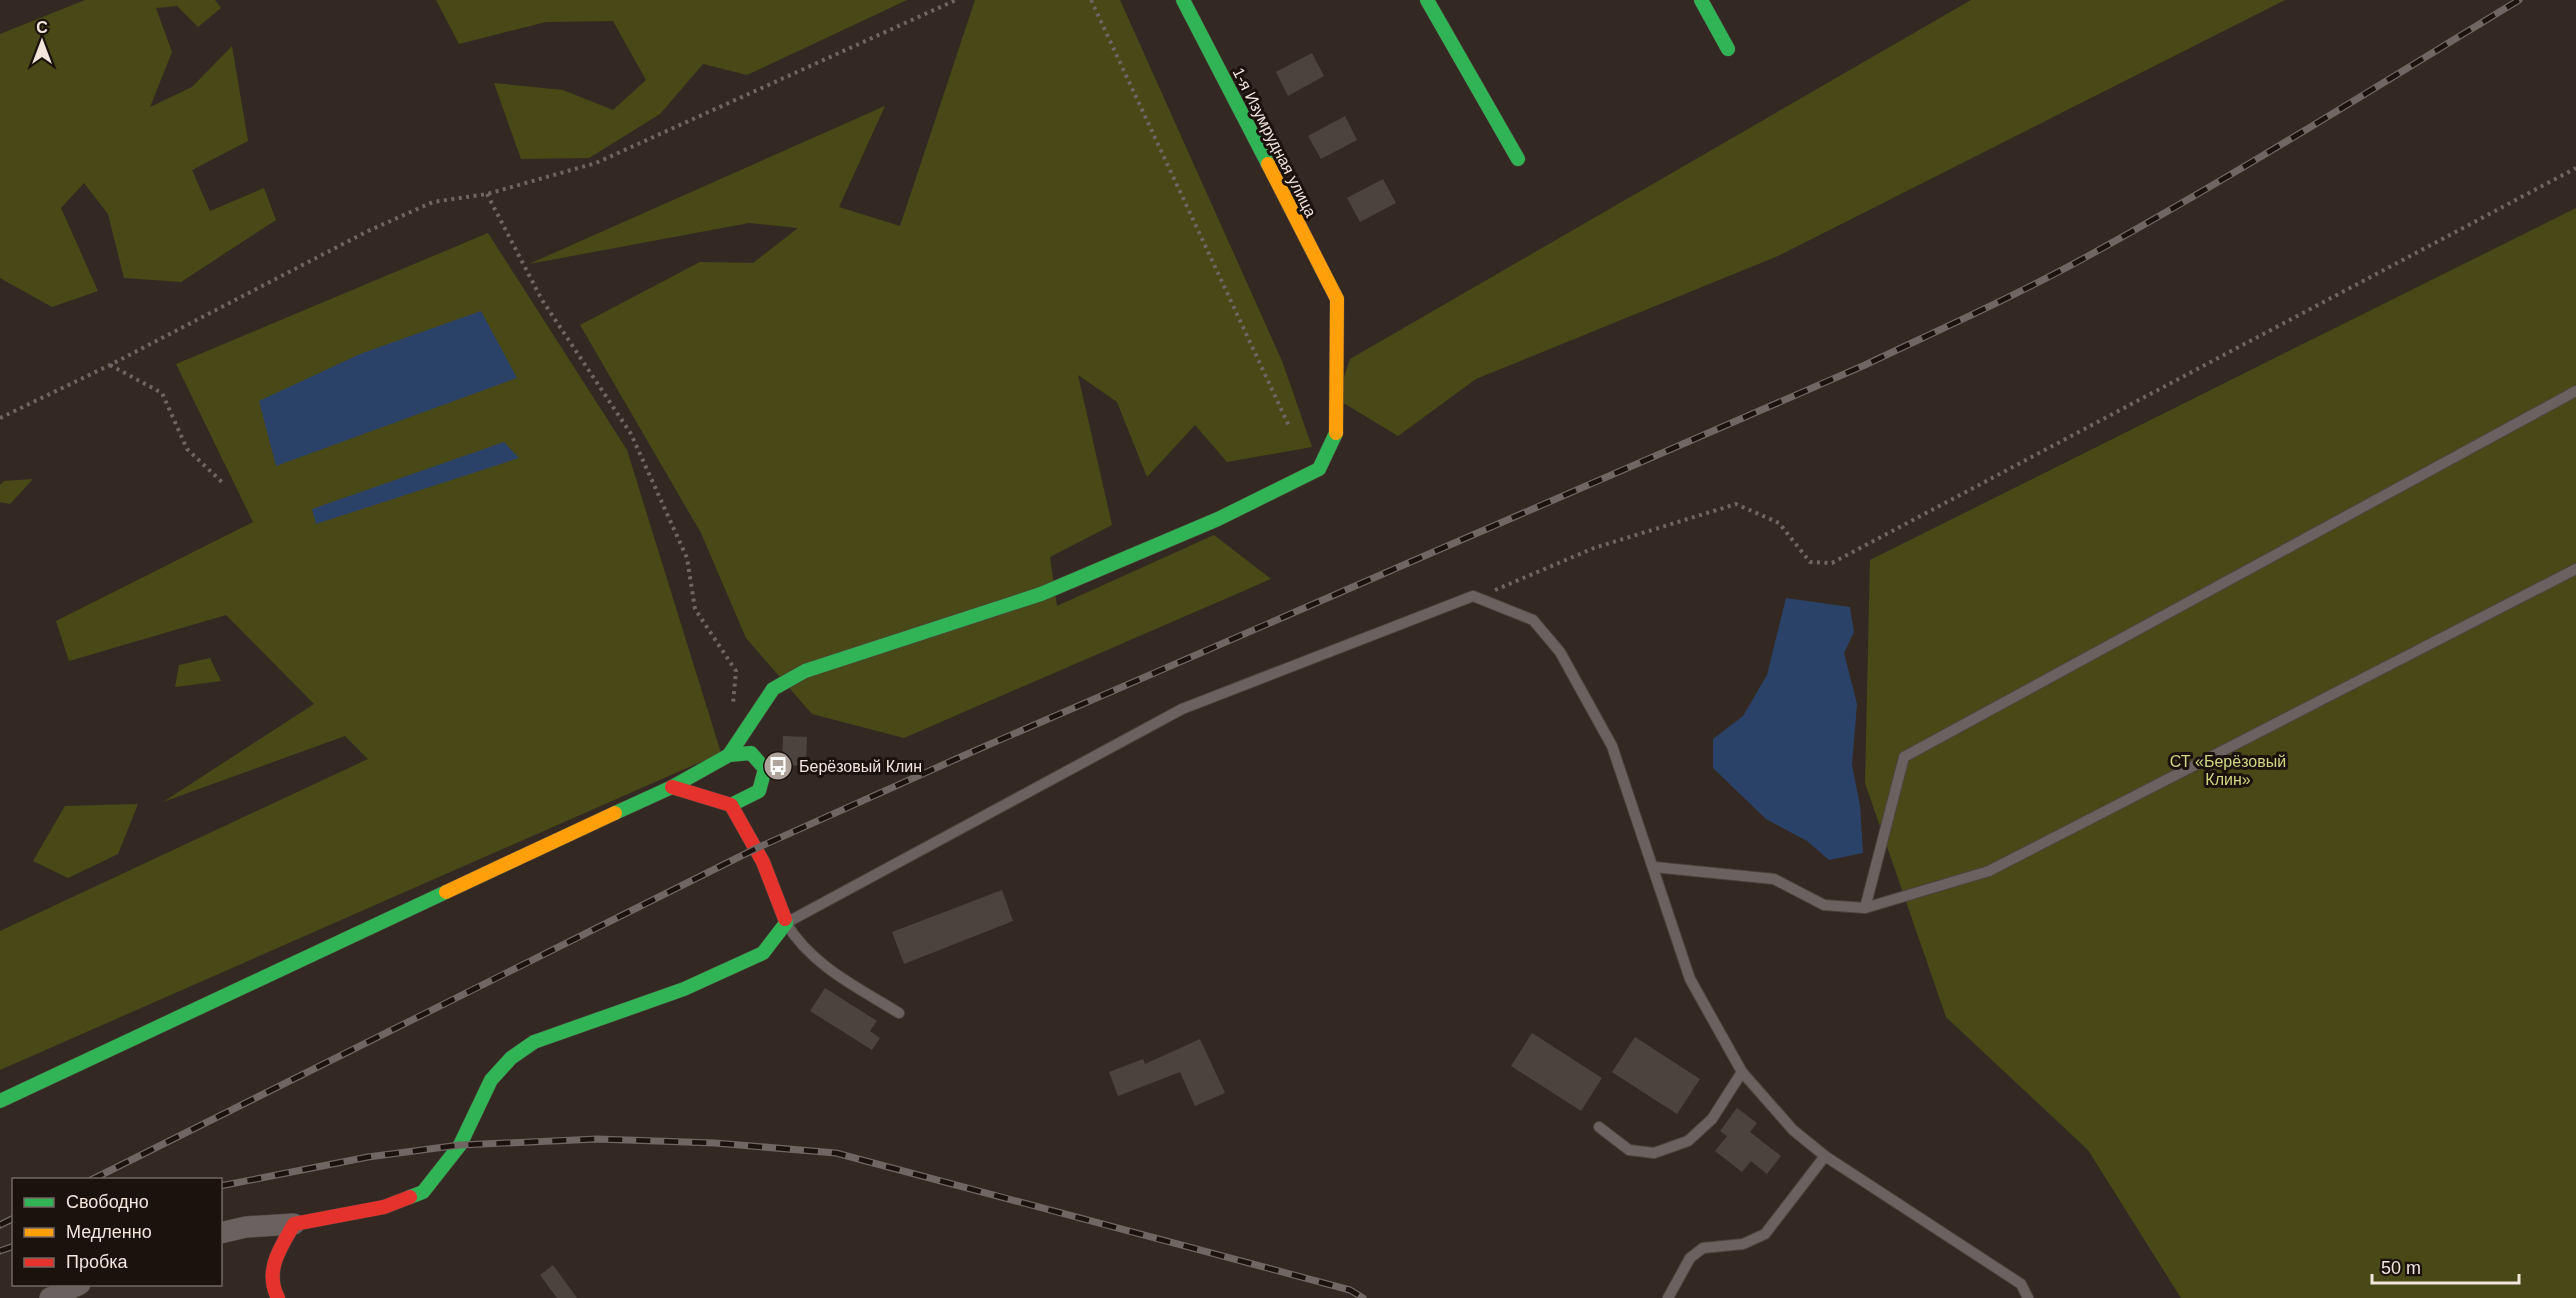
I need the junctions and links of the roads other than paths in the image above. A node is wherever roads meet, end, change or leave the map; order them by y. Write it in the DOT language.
graph roads {
  1 [pos="1183,0"];
  2 [pos="1427,0"];
  3 [pos="1701,0"];
  4 [pos="1728,49"];
  5 [pos="1518,159"];
  6 [pos="2576,391"];
  7 [pos="2576,569"];
  8 [pos="729,755"];
  9 [pos="672,787"];
  10 [pos="731,805"];
  11 [pos="1654,867"];
  12 [pos="1864,908"];
  13 [pos="786,923"];
  14 [pos="899,1013"];
  15 [pos="1742,1072"];
  16 [pos="0,1101"];
  17 [pos="1599,1127"];
  18 [pos="1824,1156"];
  19 [pos="294,1224"];
  20 [pos="222,1233"];
  21 [pos="77,1286"];
  22 [pos="50,1298"];
  23 [pos="278,1298"];
  24 [pos="1668,1298"];
  25 [pos="2028,1298"];
  1 -- 8 [label="street, 1-я Изумрудная улица"];
  2 -- 5 [label="street"];
  3 -- 4 [label="street"];
  6 -- 12 [label="lane"];
  7 -- 12 [label="lane"];
  8 -- 9 [label="street"];
  8 -- 10 [label="street"];
  9 -- 10 [label="street"];
  9 -- 16 [label="street"];
  10 -- 13 [label="street"];
  11 -- 12 [label="lane"];
  11 -- 13 [label="lane"];
  11 -- 15 [label="lane"];
  13 -- 14 [label="lane"];
  13 -- 19 [label="street"];
  15 -- 17 [label="lane"];
  15 -- 18 [label="lane"];
  18 -- 24 [label="lane"];
  18 -- 25 [label="lane"];
  19 -- 20 [label="street"];
  19 -- 23 [label="street"];
  21 -- 22 [label="street"];
}
